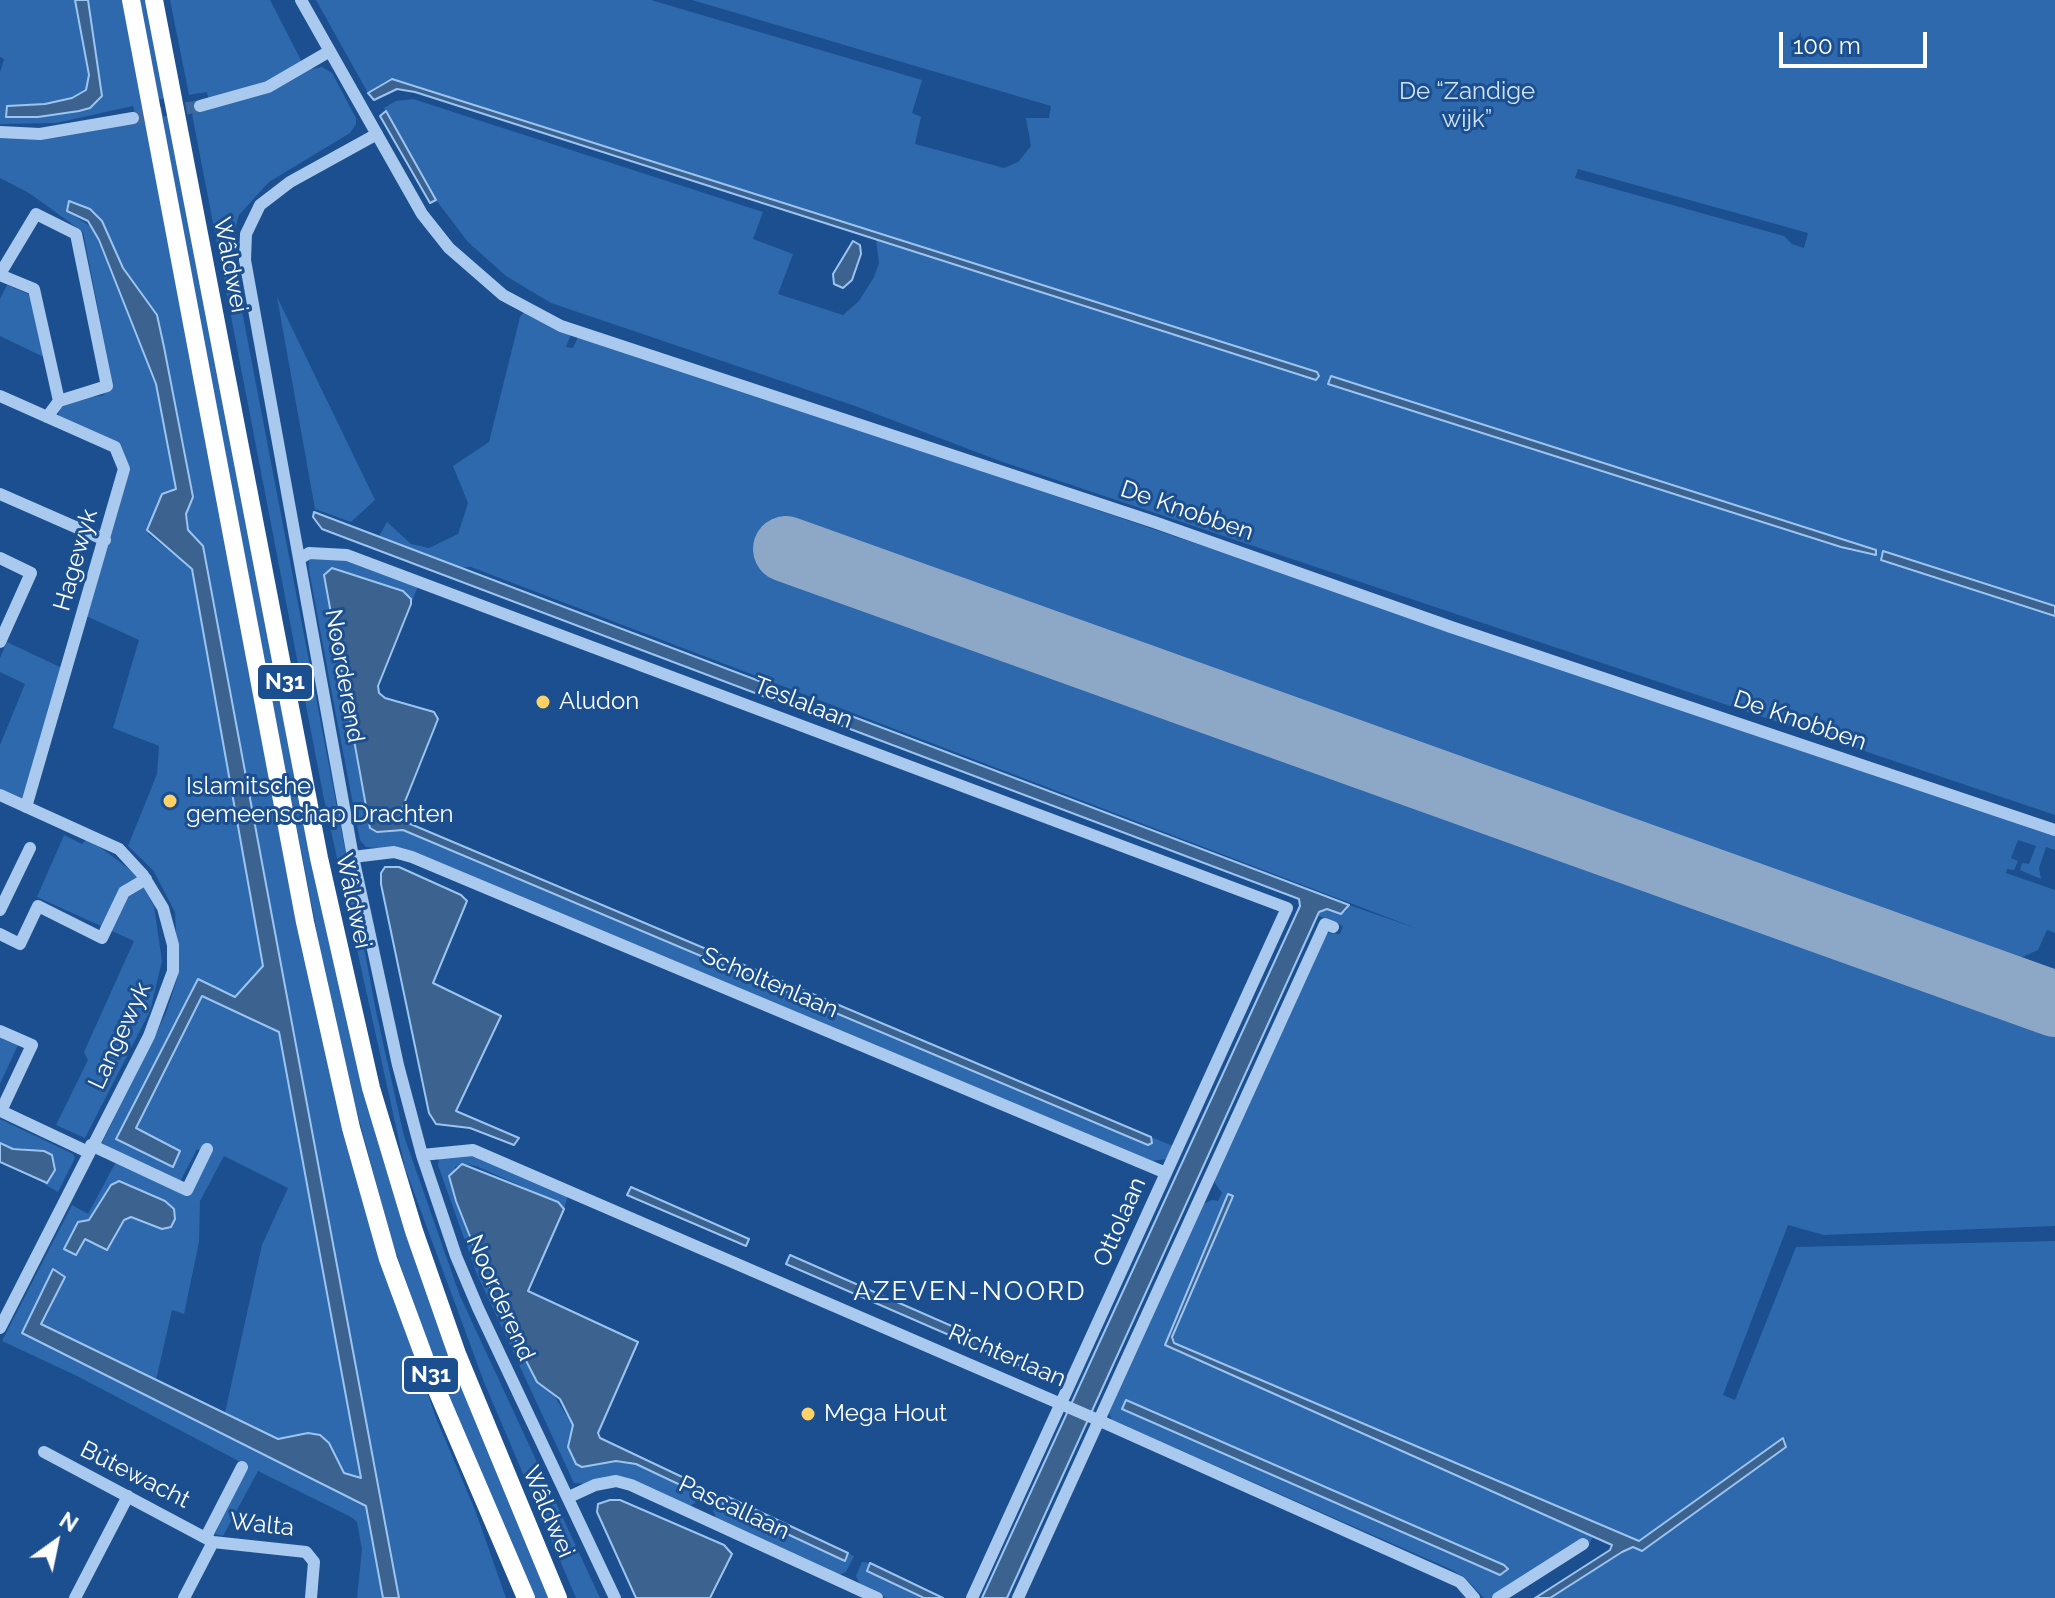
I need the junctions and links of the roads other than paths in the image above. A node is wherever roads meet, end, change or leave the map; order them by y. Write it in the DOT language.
graph roads {
  1 [pos="131,0"];
  2 [pos="154,0"];
  3 [pos="301,0"];
  4 [pos="330,51"];
  5 [pos="200,106"];
  6 [pos="133,118"];
  7 [pos="0,132"];
  8 [pos="377,134"];
  9 [pos="0,274"];
  10 [pos="0,396"];
  11 [pos="59,401"];
  12 [pos="47,417"];
  13 [pos="0,494"];
  14 [pos="105,540"];
  15 [pos="0,558"];
  16 [pos="301,558"];
  17 [pos="0,642"];
  18 [pos="0,795"];
  19 [pos="26,807"];
  20 [pos="2055,830"];
  21 [pos="30,848"];
  22 [pos="353,857"];
  23 [pos="146,879"];
  24 [pos="1287,908"];
  25 [pos="0,910"];
  26 [pos="1333,927"];
  27 [pos="0,934"];
  28 [pos="0,1031"];
  29 [pos="90,1149"];
  30 [pos="207,1149"];
  31 [pos="422,1155"];
  32 [pos="1166,1173"];
  33 [pos="0,1328"];
  34 [pos="1063,1404"];
  35 [pos="1096,1418"];
  36 [pos="44,1452"];
  37 [pos="242,1467"];
  38 [pos="128,1496"];
  39 [pos="569,1497"];
  40 [pos="210,1539"];
  41 [pos="1583,1544"];
  42 [pos="506,1551"];
  43 [pos="75,1598"];
  44 [pos="184,1598"];
  45 [pos="311,1598"];
  46 [pos="519,1598"];
  47 [pos="526,1598"];
  48 [pos="558,1598"];
  49 [pos="615,1598"];
  50 [pos="877,1598"];
  51 [pos="972,1598"];
  52 [pos="1018,1598"];
  53 [pos="1474,1598"];
  54 [pos="1498,1598"];
  1 -- 42 [label="highway, Wâldwei / N31"];
  2 -- 48 [label="highway, Wâldwei / N31"];
  3 -- 4 [label="street"];
  4 -- 5 [label="street"];
  4 -- 8 [label="street"];
  6 -- 7 [label="street"];
  8 -- 16 [label="street, Noorderend"];
  8 -- 20 [label="street, De Knobben"];
  9 -- 11 [label="street"];
  9 -- 11 [label="street"];
  10 -- 12 [label="street, Hagewyk"];
  11 -- 12 [label="street"];
  12 -- 14 [label="street, Hagewyk"];
  13 -- 14 [label="street"];
  14 -- 19 [label="street, Hagewyk"];
  15 -- 17 [label="street"];
  16 -- 22 [label="street, Noorderend"];
  16 -- 24 [label="street, Teslalaan"];
  18 -- 19 [label="street, Langewyk"];
  19 -- 23 [label="street, Langewyk"];
  21 -- 25 [label="street"];
  22 -- 31 [label="street, Noorderend"];
  22 -- 32 [label="street, Scholtenlaan"];
  23 -- 27 [label="street"];
  23 -- 29 [label="street, Langewyk"];
  24 -- 32 [label="street, Ottolaan"];
  26 -- 35 [label="street"];
  28 -- 29 [label="street"];
  29 -- 30 [label="street"];
  29 -- 33 [label="street, Langewyk"];
  31 -- 34 [label="street, Richterlaan"];
  31 -- 39 [label="street, Noorderend"];
  32 -- 34 [label="street, Ottolaan"];
  34 -- 35 [label="street, Richterlaan"];
  34 -- 51 [label="street, Ottolaan"];
  35 -- 52 [label="street"];
  35 -- 53 [label="street, Richterlaan"];
  36 -- 38 [label="street, Bûtewacht"];
  37 -- 40 [label="street, Bûtewacht"];
  38 -- 40 [label="street, Bûtewacht"];
  38 -- 43 [label="street"];
  39 -- 49 [label="street, Noorderend"];
  39 -- 50 [label="street, Pascallaan"];
  40 -- 44 [label="street, Bûtewacht"];
  40 -- 45 [label="street, Walta"];
  41 -- 54 [label="street"];
  42 -- 46 [label="highway, N31"];
  42 -- 47 [label="highway, Wâldwei / N31"];
}
